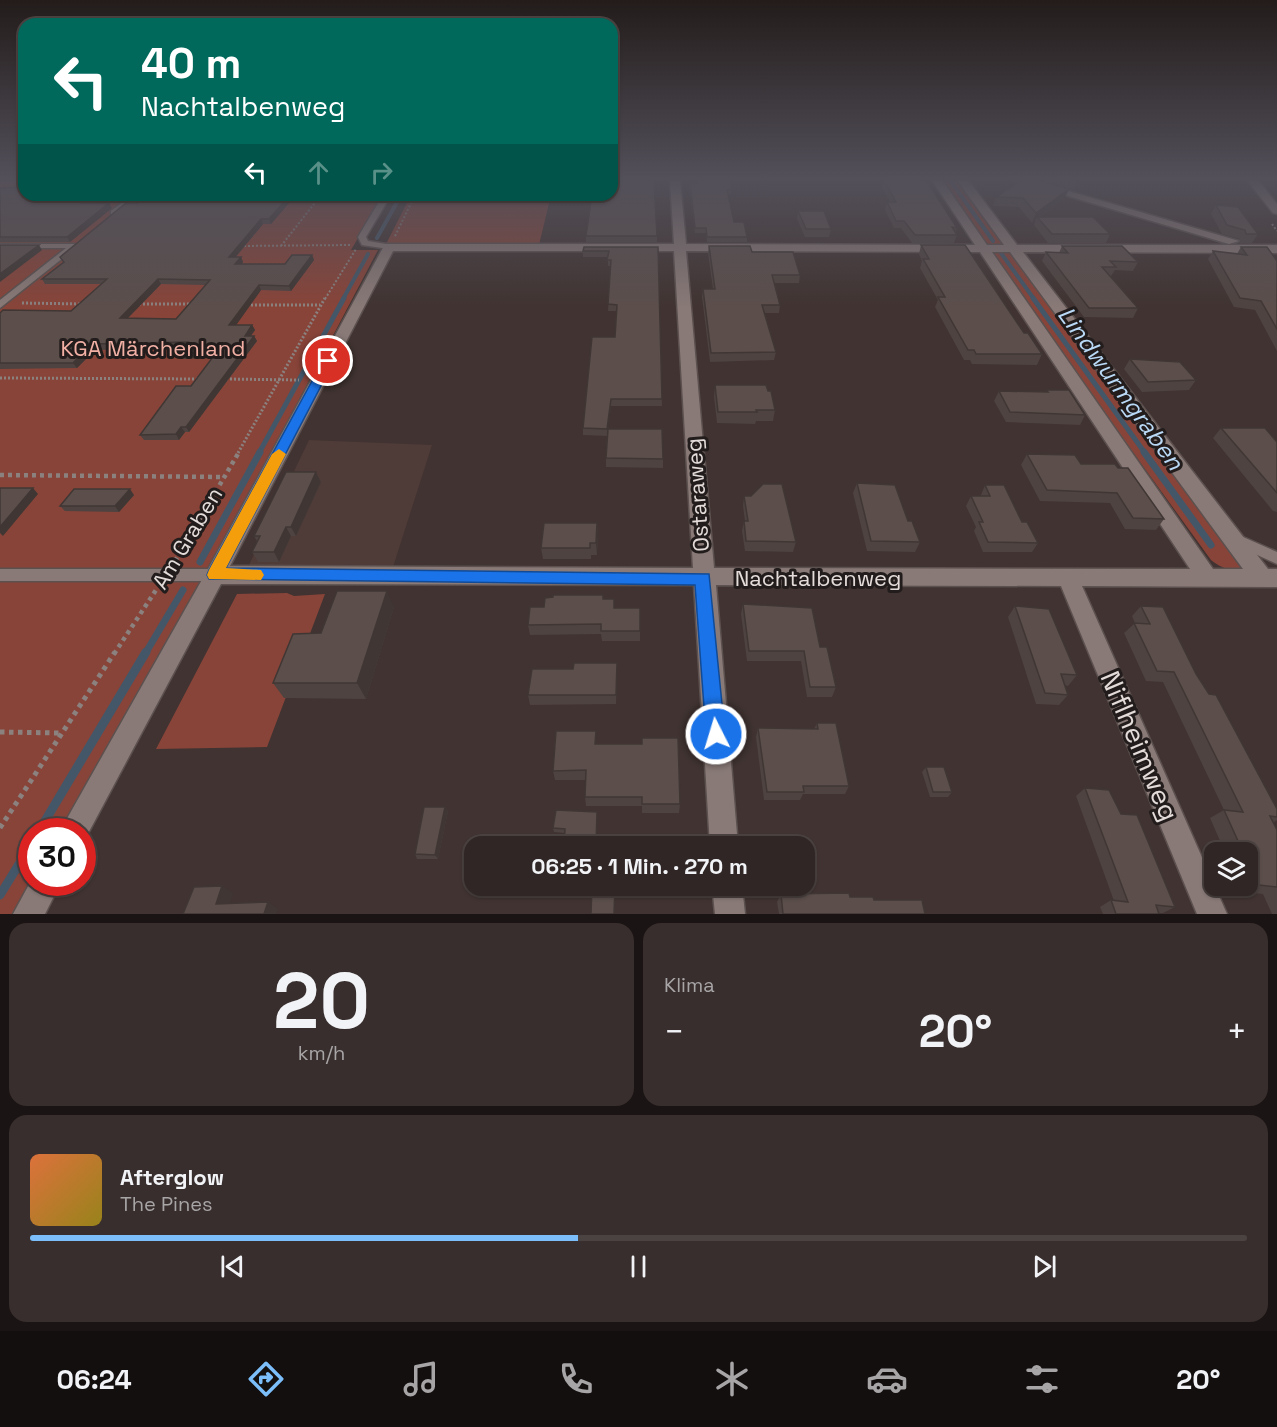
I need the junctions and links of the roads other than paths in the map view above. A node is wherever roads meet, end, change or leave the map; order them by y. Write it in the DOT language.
graph roads {
  1 [pos="371,223"];
  2 [pos="677,223"];
  3 [pos="965,223"];
  4 [pos="995,223"];
  5 [pos="1166,223"];
  6 [pos="82,239"];
  7 [pos="0,246"];
  8 [pos="74,246"];
  9 [pos="389,247"];
  10 [pos="678,247"];
  11 [pos="982,248"];
  12 [pos="1016,249"];
  13 [pos="1273,249"];
  14 [pos="1,304"];
  15 [pos="1231,537"];
  16 [pos="1277,558"];
  17 [pos="0,575"];
  18 [pos="215,575"];
  19 [pos="1207,577"];
  20 [pos="703,578"];
  21 [pos="1269,578"];
  22 [pos="1068,579"];
  23 [pos="81,818"];
  24 [pos="723,836"];
  25 [pos="38,896"];
  26 [pos="728,896"];
  27 [pos="28,914"];
  28 [pos="730,914"];
  29 [pos="1212,914"];
  1 -- 9 [label="lane"];
  2 -- 10 [label="street, Ostaraweg"];
  3 -- 11 [label="street"];
  4 -- 12 [label="street"];
  5 -- 13 [label="street"];
  6 -- 8 [label="lane"];
  7 -- 8 [label="lane"];
  8 -- 14 [label="lane"];
  9 -- 10 [label="street"];
  9 -- 18 [label="street, Am Graben"];
  10 -- 11 [label="street"];
  10 -- 20 [label="street, Ostaraweg"];
  11 -- 12 [label="street"];
  11 -- 19 [label="street"];
  12 -- 13 [label="street"];
  12 -- 15 [label="street"];
  15 -- 16 [label="lane"];
  15 -- 21 [label="street"];
  17 -- 18 [label="lane"];
  18 -- 20 [label="street, Nachtalbenweg"];
  18 -- 23 [label="street, Am Graben"];
  19 -- 21 [label="street, Nachtalbenweg"];
  19 -- 22 [label="street, Nachtalbenweg"];
  20 -- 22 [label="street, Nachtalbenweg"];
  20 -- 24 [label="street, Ostaraweg"];
  22 -- 29 [label="street, Niflheimweg"];
  25 -- 27 [label="street"];
  26 -- 28 [label="street"];
}
